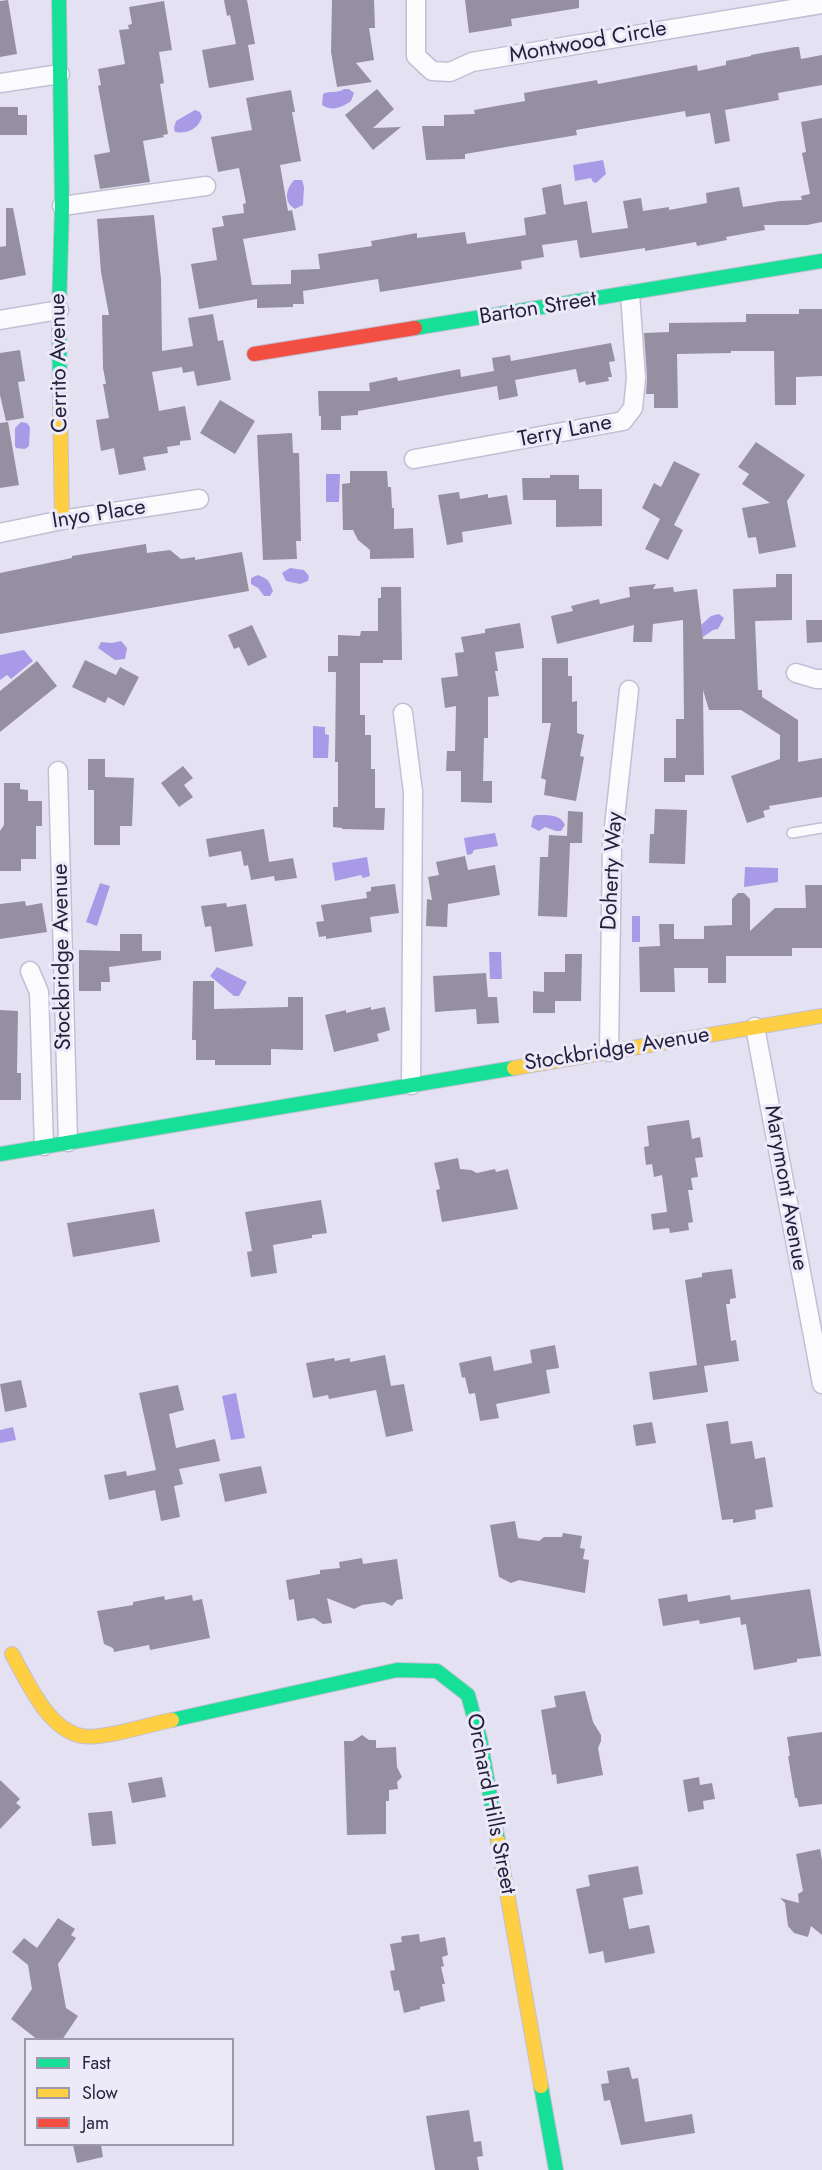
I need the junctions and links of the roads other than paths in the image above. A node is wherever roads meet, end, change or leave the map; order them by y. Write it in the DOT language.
graph roads {
  1 [pos="59,0"];
  2 [pos="416,0"];
  3 [pos="822,4"];
  4 [pos="60,74"];
  5 [pos="0,83"];
  6 [pos="206,186"];
  7 [pos="62,206"];
  8 [pos="822,261"];
  9 [pos="630,294"];
  10 [pos="59,310"];
  11 [pos="0,320"];
  12 [pos="254,354"];
  13 [pos="414,459"];
  14 [pos="199,499"];
  15 [pos="62,520"];
  16 [pos="0,533"];
  17 [pos="796,674"];
  18 [pos="822,679"];
  19 [pos="629,690"];
  20 [pos="403,713"];
  21 [pos="58,771"];
  22 [pos="822,828"];
  23 [pos="792,833"];
  24 [pos="30,971"];
  25 [pos="822,1016"];
  26 [pos="755,1027"];
  27 [pos="609,1052"];
  28 [pos="411,1085"];
  29 [pos="68,1142"];
  30 [pos="44,1146"];
  31 [pos="0,1154"];
  32 [pos="822,1384"];
  33 [pos="12,1654"];
  34 [pos="556,2170"];
  1 -- 4 [label="street, Cerrito Avenue"];
  2 -- 3 [label="street, Montwood Circle"];
  4 -- 5 [label="street"];
  4 -- 7 [label="street, Cerrito Avenue"];
  6 -- 7 [label="street"];
  7 -- 10 [label="street, Cerrito Avenue"];
  8 -- 9 [label="street, Barton Street"];
  9 -- 12 [label="street, Barton Street"];
  9 -- 13 [label="street, Terry Lane"];
  10 -- 11 [label="street"];
  10 -- 15 [label="street, Cerrito Avenue"];
  14 -- 15 [label="street, Inyo Place"];
  15 -- 16 [label="street, Inyo Place"];
  17 -- 18 [label="street"];
  19 -- 27 [label="street, Doherty Way"];
  20 -- 28 [label="street"];
  21 -- 29 [label="street, Stockbridge Avenue"];
  22 -- 23 [label="lane"];
  24 -- 30 [label="street"];
  25 -- 26 [label="street, Stockbridge Avenue"];
  26 -- 27 [label="street, Stockbridge Avenue"];
  26 -- 32 [label="street, Marymont Avenue"];
  27 -- 28 [label="street, Stockbridge Avenue"];
  28 -- 29 [label="street, Stockbridge Avenue"];
  29 -- 30 [label="street, Stockbridge Avenue"];
  30 -- 31 [label="street, Stockbridge Avenue"];
  33 -- 34 [label="street, Orchard Hills Street"];
}
